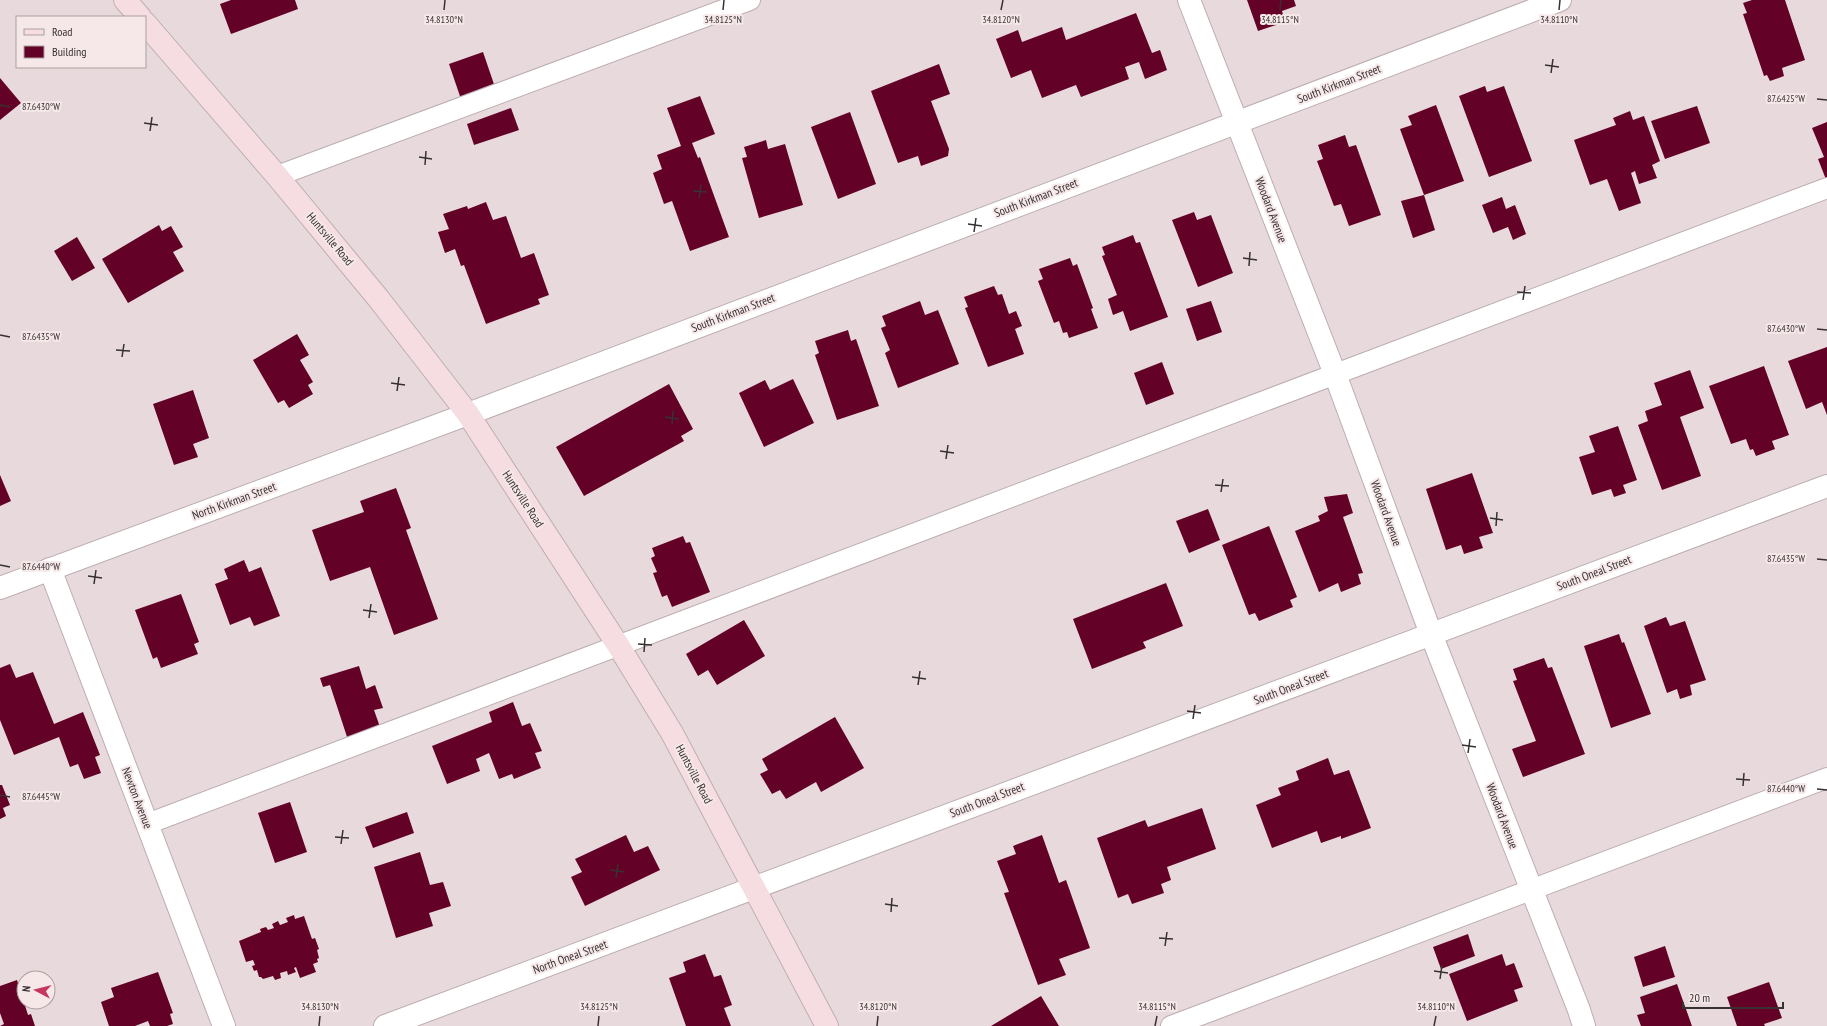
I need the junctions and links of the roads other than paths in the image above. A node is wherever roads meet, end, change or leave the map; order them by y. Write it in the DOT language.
graph roads {
  1 [pos="125,0"];
  2 [pos="750,0"];
  3 [pos="1189,0"];
  4 [pos="1560,0"];
  5 [pos="139,16"];
  6 [pos="146,24"];
  7 [pos="1236,122"];
  8 [pos="277,176"];
  9 [pos="1827,188"];
  10 [pos="1335,374"];
  11 [pos="468,414"];
  12 [pos="1827,486"];
  13 [pos="50,569"];
  14 [pos="0,588"];
  15 [pos="1431,634"];
  16 [pos="618,645"];
  17 [pos="1827,778"];
  18 [pos="147,824"];
  19 [pos="755,888"];
  20 [pos="1531,890"];
  21 [pos="224,1026"];
  22 [pos="385,1026"];
  23 [pos="827,1026"];
  24 [pos="1170,1026"];
  25 [pos="1584,1026"];
  1 -- 5 [label="main road"];
  2 -- 8 [label="lane"];
  3 -- 7 [label="street, Woodard Avenue"];
  4 -- 7 [label="street, South Kirkman Street"];
  6 -- 8 [label="main road, Huntsville Road"];
  7 -- 10 [label="street, Woodard Avenue"];
  7 -- 11 [label="street, South Kirkman Street"];
  8 -- 11 [label="main road, Huntsville Road"];
  9 -- 10 [label="lane"];
  10 -- 15 [label="street, Woodard Avenue"];
  10 -- 16 [label="lane"];
  11 -- 13 [label="street, North Kirkman Street"];
  11 -- 16 [label="main road, Huntsville Road"];
  12 -- 15 [label="street, South Oneal Street"];
  13 -- 14 [label="street, North Kirkman Street"];
  13 -- 18 [label="street, Newton Avenue"];
  15 -- 19 [label="street, South Oneal Street"];
  15 -- 20 [label="street, Woodard Avenue"];
  16 -- 18 [label="lane"];
  16 -- 19 [label="main road, Huntsville Road"];
  17 -- 20 [label="lane"];
  18 -- 21 [label="street, Newton Avenue"];
  19 -- 22 [label="street, North Oneal Street"];
  19 -- 23 [label="main road, Huntsville Road"];
  20 -- 24 [label="lane"];
  20 -- 25 [label="street, Woodard Avenue"];
}
